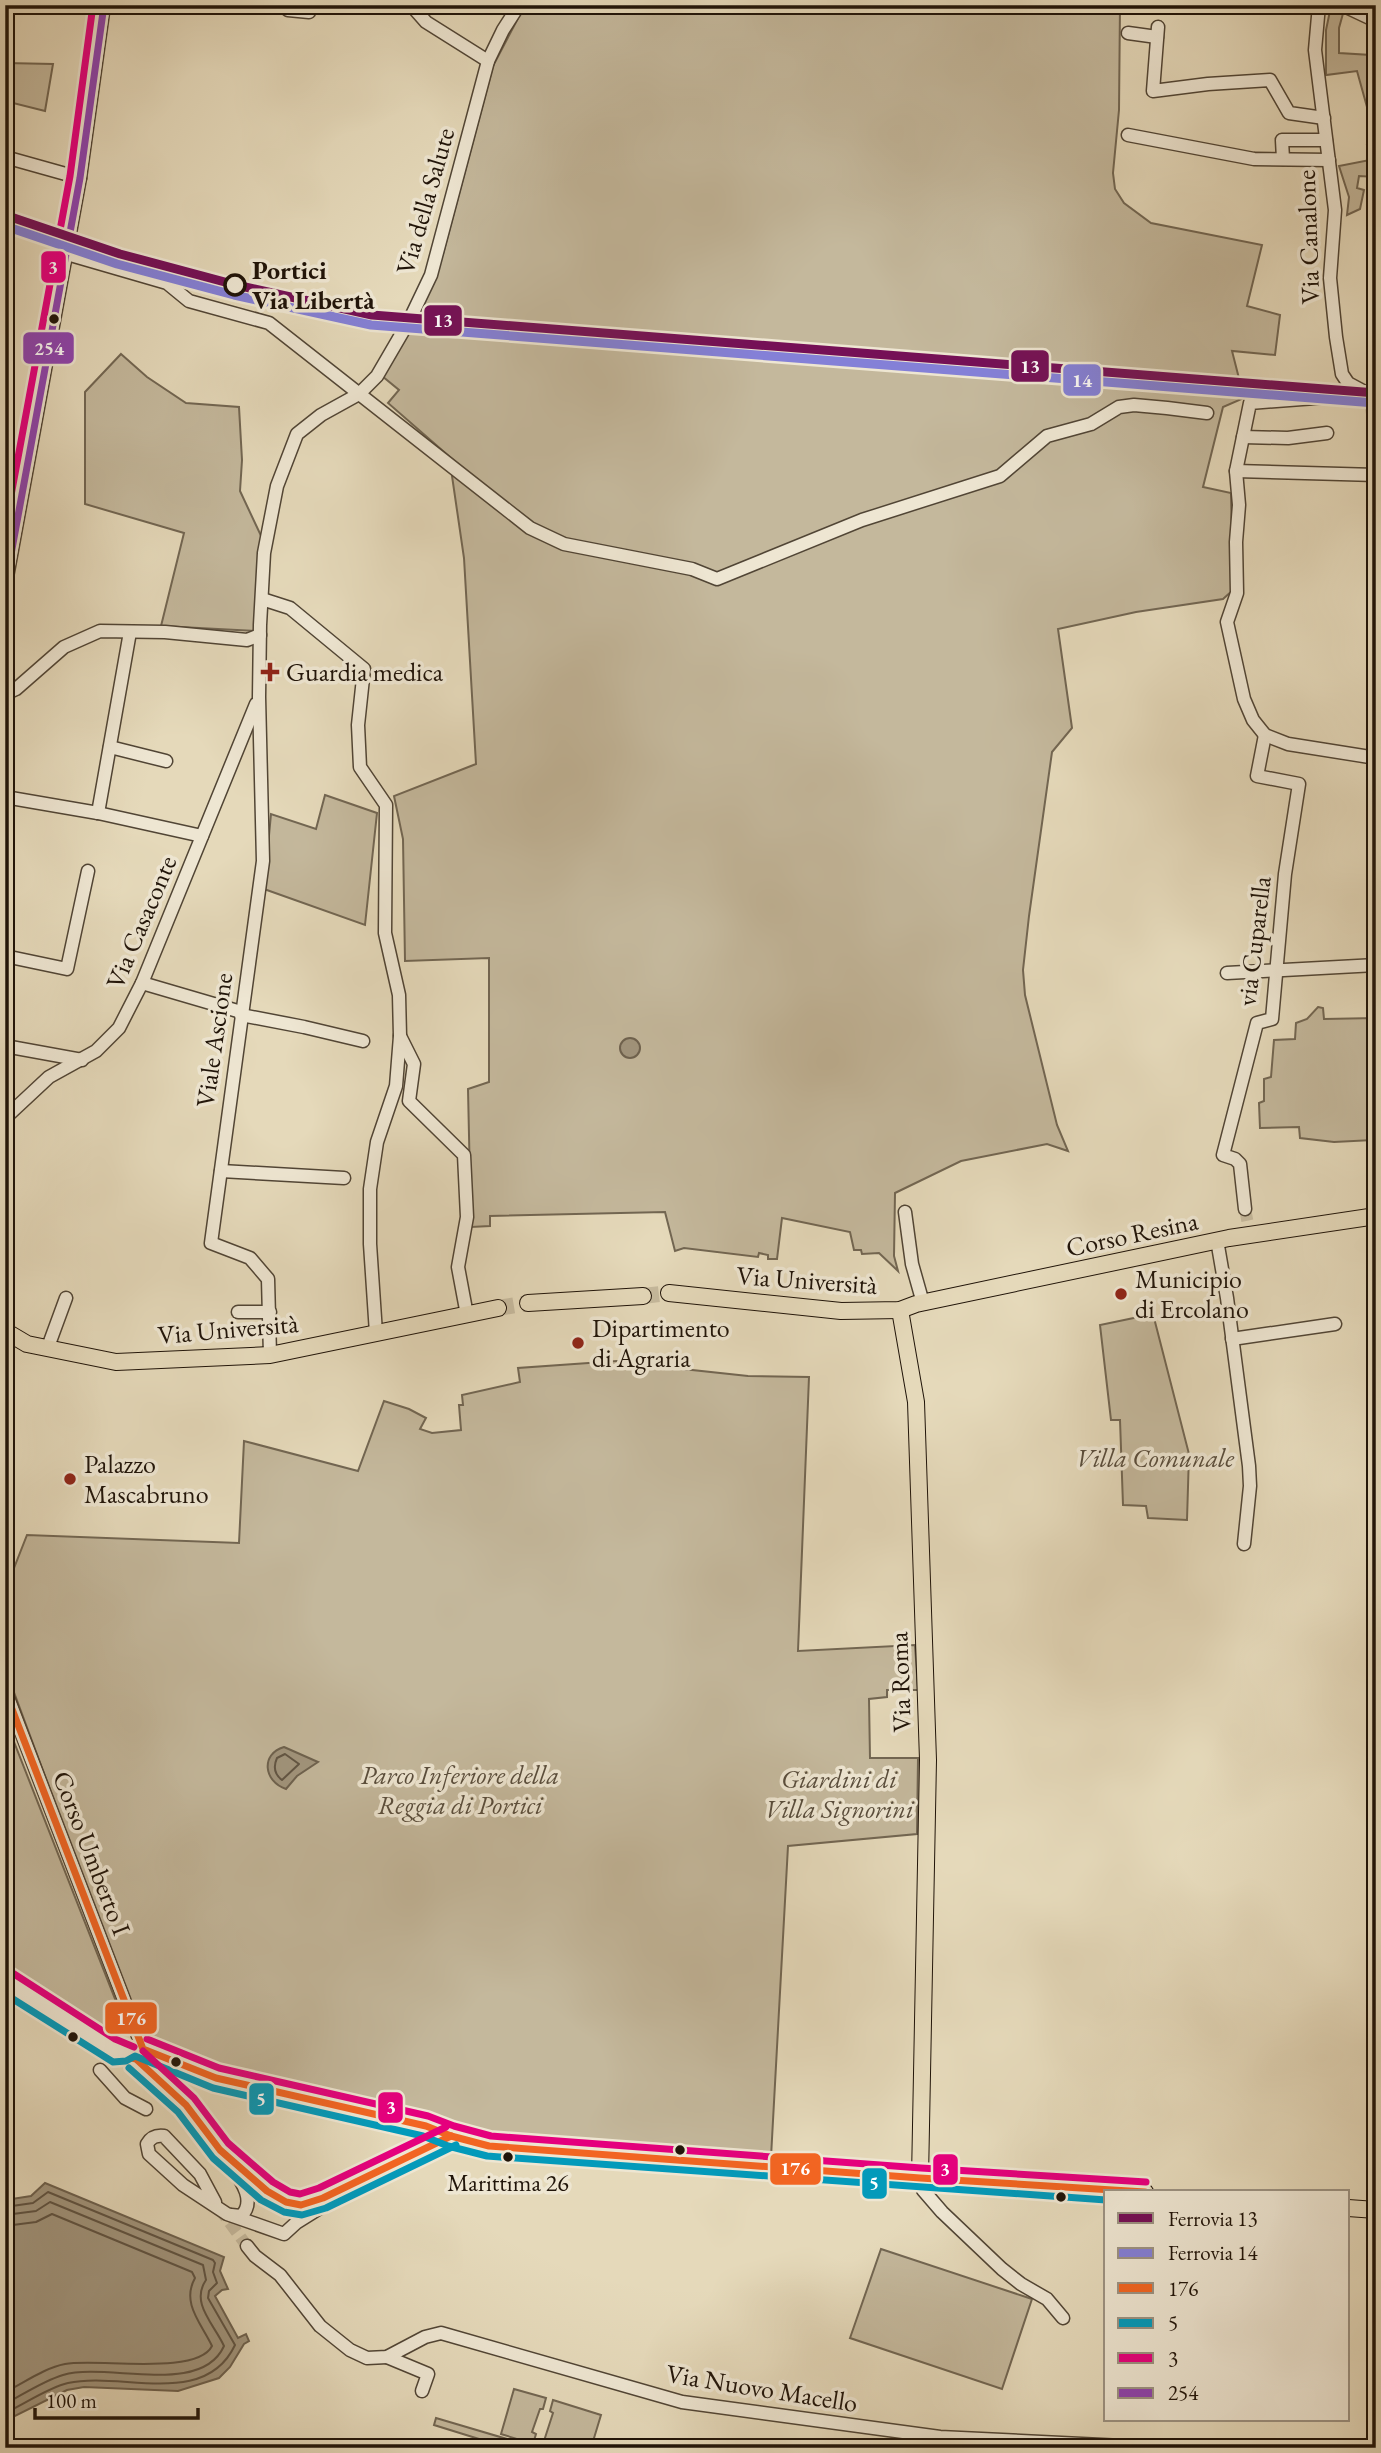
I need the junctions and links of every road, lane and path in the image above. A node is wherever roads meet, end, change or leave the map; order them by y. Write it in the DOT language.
graph roads {
  1 [pos="104,5"];
  2 [pos="282,5"];
  3 [pos="309,5"];
  4 [pos="411,5"];
  5 [pos="519,5"];
  6 [pos="1319,5"];
  7 [pos="1342,5"];
  8 [pos="1376,21"];
  9 [pos="1128,33"];
  10 [pos="488,61"];
  11 [pos="1324,118"];
  12 [pos="1128,135"];
  13 [pos="1326,139"];
  14 [pos="5,157"];
  15 [pos="1283,159"];
  16 [pos="1329,160"];
  17 [pos="80,178"];
  18 [pos="67,251"];
  19 [pos="359,394"];
  20 [pos="1373,397"];
  21 [pos="1207,413"];
  22 [pos="1327,433"];
  23 [pos="1243,437"];
  24 [pos="1375,445"];
  25 [pos="1236,471"];
  26 [pos="1375,475"];
  27 [pos="1376,499"];
  28 [pos="5,588"];
  29 [pos="262,598"];
  30 [pos="130,632"];
  31 [pos="260,635"];
  32 [pos="5,694"];
  33 [pos="259,697"];
  34 [pos="1265,735"];
  35 [pos="110,747"];
  36 [pos="1376,758"];
  37 [pos="166,761"];
  38 [pos="5,797"];
  39 [pos="98,813"];
  40 [pos="202,836"];
  41 [pos="88,871"];
  42 [pos="5,956"];
  43 [pos="1376,965"];
  44 [pos="1277,970"];
  45 [pos="1227,973"];
  46 [pos="142,983"];
  47 [pos="241,1014"];
  48 [pos="400,1035"];
  49 [pos="363,1041"];
  50 [pos="5,1046"];
  51 [pos="82,1060"];
  52 [pos="5,1118"];
  53 [pos="221,1171"];
  54 [pos="344,1178"];
  55 [pos="1245,1209"];
  56 [pos="905,1212"];
  57 [pos="1376,1216"];
  58 [pos="1217,1240"];
  59 [pos="669,1293"];
  60 [pos="643,1296"];
  61 [pos="66,1298"];
  62 [pos="528,1303"];
  63 [pos="923,1303"];
  64 [pos="498,1308"];
  65 [pos="900,1310"];
  66 [pos="238,1312"];
  67 [pos="270,1312"];
  68 [pos="467,1315"];
  69 [pos="1335,1324"];
  70 [pos="5,1331"];
  71 [pos="376,1333"];
  72 [pos="1232,1339"];
  73 [pos="48,1347"];
  74 [pos="270,1355"];
  75 [pos="1244,1544"];
  76 [pos="5,1690"];
  77 [pos="5,1981"];
  78 [pos="133,2049"];
  79 [pos="100,2070"];
  80 [pos="146,2109"];
  81 [pos="426,2126"];
  82 [pos="451,2136"];
  83 [pos="417,2151"];
  84 [pos="381,2170"];
  85 [pos="243,2175"];
  86 [pos="922,2178"];
  87 [pos="1113,2190"];
  88 [pos="215,2202"];
  89 [pos="1350,2208"];
  90 [pos="1376,2210"];
  91 [pos="227,2214"];
  92 [pos="247,2246"];
  93 [pos="1063,2318"];
  94 [pos="387,2357"];
  95 [pos="422,2391"];
  96 [pos="1143,2447"];
  1 -- 17 [label="street"];
  2 -- 3 [label="street"];
  4 -- 10 [label="street"];
  5 -- 10 [label="street, Via della Salute"];
  6 -- 11 [label="street, Via Canalone"];
  7 -- 8 [label="street"];
  9 -- 11 [label="street"];
  10 -- 19 [label="street, Via della Salute"];
  11 -- 13 [label="street, Via Canalone"];
  12 -- 15 [label="street"];
  13 -- 15 [label="street"];
  13 -- 16 [label="street, Via Canalone"];
  14 -- 17 [label="street"];
  15 -- 16 [label="street"];
  16 -- 20 [label="street, Via Canalone"];
  17 -- 18 [label="street"];
  18 -- 19 [label="street"];
  18 -- 28 [label="street"];
  19 -- 21 [label="street"];
  19 -- 29 [label="street, Via della Salute"];
  20 -- 23 [label="street"];
  20 -- 24 [label="street"];
  22 -- 23 [label="street"];
  23 -- 25 [label="street"];
  24 -- 26 [label="street"];
  25 -- 26 [label="street"];
  25 -- 34 [label="street"];
  26 -- 27 [label="street"];
  29 -- 31 [label="street, Via della Salute"];
  29 -- 48 [label="street"];
  30 -- 31 [label="street"];
  30 -- 32 [label="street"];
  30 -- 35 [label="street"];
  31 -- 33 [label="street, Via della Salute"];
  33 -- 40 [label="street, Via Casaconte"];
  33 -- 47 [label="street, Viale Ascione"];
  34 -- 36 [label="street"];
  34 -- 44 [label="street, via Cuparella"];
  35 -- 37 [label="street"];
  35 -- 39 [label="street"];
  38 -- 39 [label="street"];
  39 -- 40 [label="street"];
  40 -- 46 [label="street, Via Casaconte"];
  41 -- 42 [label="street"];
  43 -- 44 [label="street"];
  44 -- 45 [label="street"];
  44 -- 55 [label="street, via Cuparella"];
  46 -- 47 [label="street"];
  46 -- 51 [label="street, Via Casaconte"];
  47 -- 49 [label="street"];
  47 -- 53 [label="street, Viale Ascione"];
  48 -- 68 [label="street"];
  48 -- 71 [label="street"];
  50 -- 51 [label="street"];
  51 -- 52 [label="street, Via Casaconte"];
  53 -- 54 [label="street"];
  53 -- 67 [label="street, Viale Ascione"];
  56 -- 63 [label="street"];
  57 -- 58 [label="main road, Corso Resina"];
  58 -- 63 [label="main road, Corso Resina"];
  58 -- 72 [label="street"];
  59 -- 65 [label="main road, Via Università"];
  60 -- 62 [label="main road"];
  61 -- 73 [label="street"];
  63 -- 65 [label="main road, Corso Resina"];
  64 -- 68 [label="main road, Via Università"];
  65 -- 86 [label="main road, Via Roma"];
  66 -- 67 [label="street"];
  67 -- 74 [label="street, Viale Ascione"];
  68 -- 71 [label="main road, Via Università"];
  69 -- 72 [label="street"];
  70 -- 73 [label="main road, Via Università"];
  71 -- 74 [label="main road, Via Università"];
  72 -- 75 [label="street"];
  73 -- 74 [label="main road, Via Università"];
  76 -- 78 [label="street, Corso Umberto I"];
  77 -- 78 [label="street"];
  78 -- 81 [label="street"];
  78 -- 85 [label="street"];
  79 -- 80 [label="street"];
  81 -- 82 [label="street"];
  81 -- 83 [label="street"];
  82 -- 83 [label="street"];
  82 -- 86 [label="street"];
  83 -- 84 [label="street"];
  84 -- 85 [label="street"];
  84 -- 91 [label="street"];
  85 -- 91 [label="street"];
  86 -- 87 [label="main road"];
  86 -- 93 [label="street"];
  88 -- 91 [label="street"];
  89 -- 90 [label="main road"];
  92 -- 94 [label="street"];
  94 -- 95 [label="street"];
  94 -- 96 [label="street, Via Nuovo Macello"];
}
